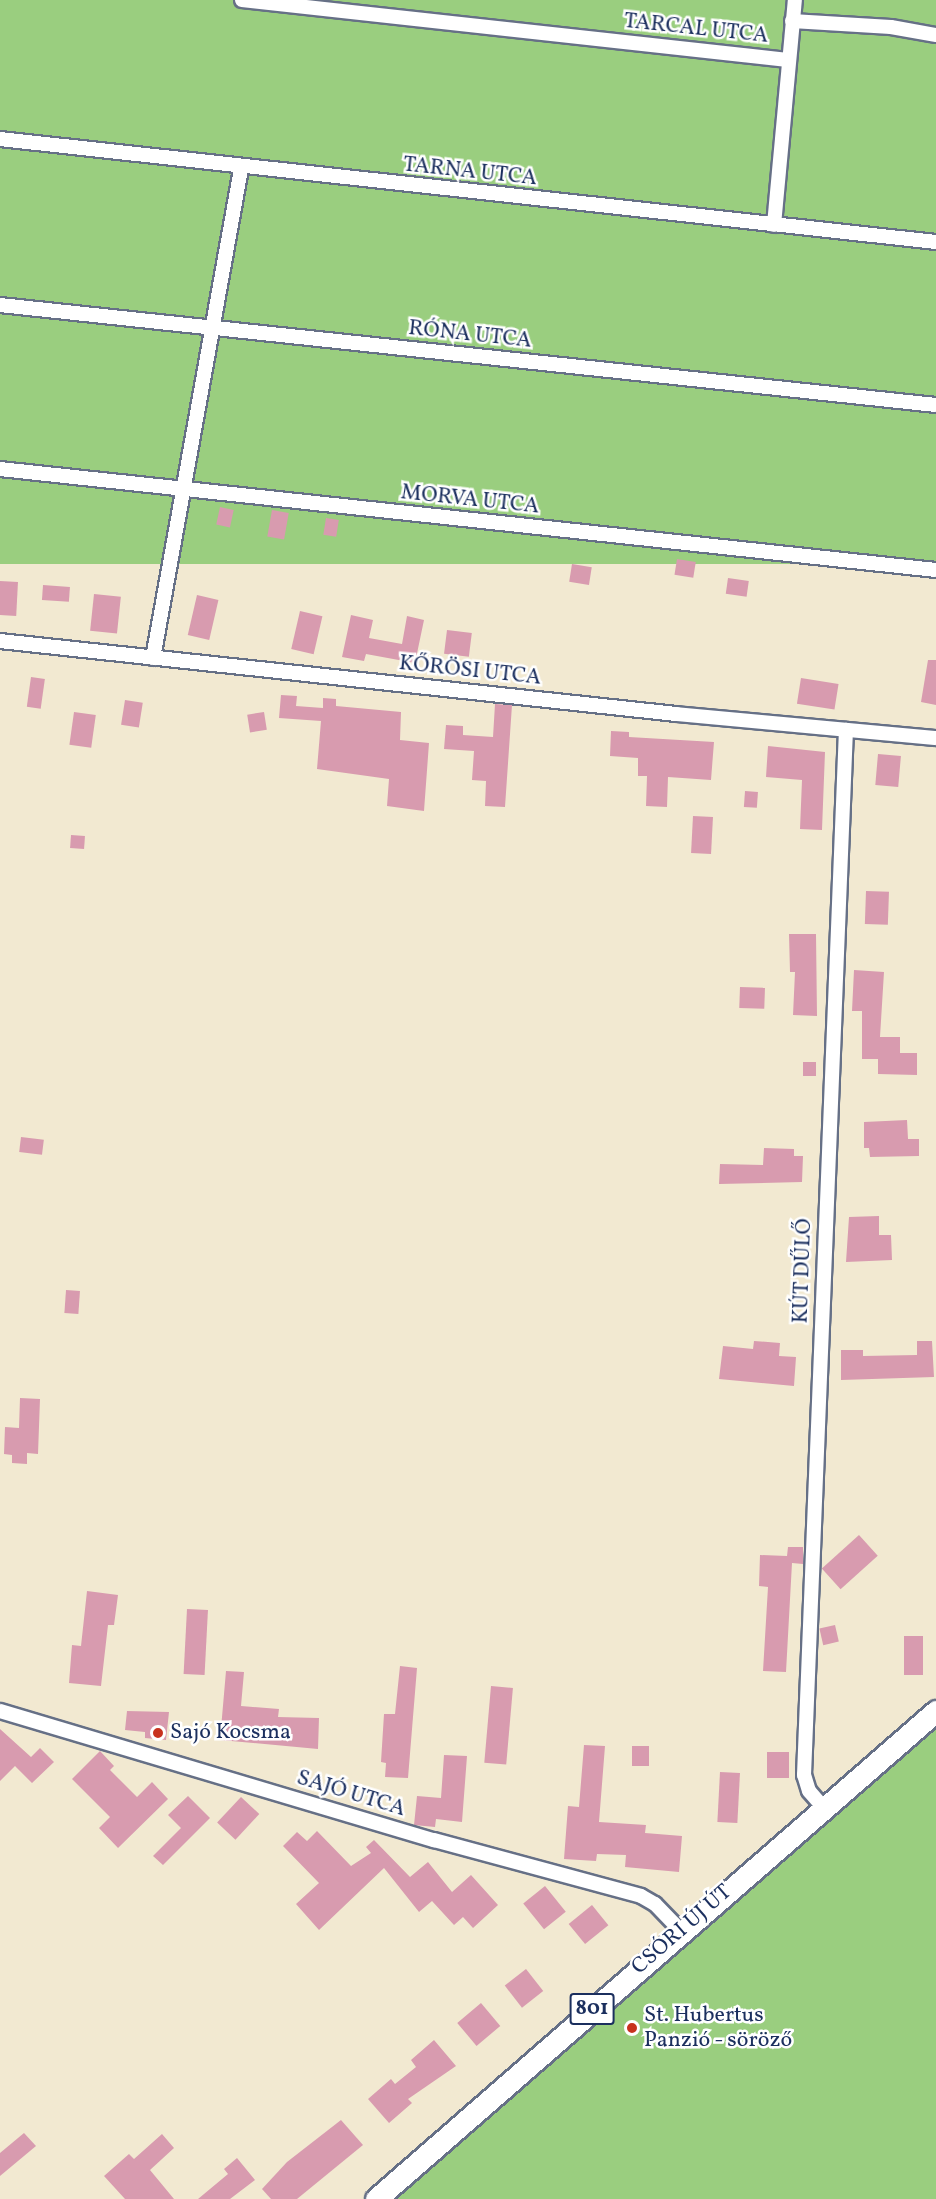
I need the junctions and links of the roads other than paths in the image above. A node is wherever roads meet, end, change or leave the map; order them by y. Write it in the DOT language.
graph roads {
  1 [pos="242,0"];
  2 [pos="795,0"];
  3 [pos="792,21"];
  4 [pos="936,35"];
  5 [pos="788,60"];
  6 [pos="0,138"];
  7 [pos="241,167"];
  8 [pos="774,225"];
  9 [pos="936,242"];
  10 [pos="0,305"];
  11 [pos="214,330"];
  12 [pos="936,405"];
  13 [pos="0,470"];
  14 [pos="185,491"];
  15 [pos="936,570"];
  16 [pos="0,641"];
  17 [pos="153,658"];
  18 [pos="846,730"];
  19 [pos="936,738"];
  20 [pos="0,1711"];
  21 [pos="936,1711"];
  22 [pos="823,1807"];
  23 [pos="681,1931"];
  24 [pos="376,2199"];
  1 -- 5 [label="street, TARCAL UTCA"];
  2 -- 3 [label="street"];
  3 -- 4 [label="street"];
  3 -- 5 [label="street"];
  5 -- 8 [label="street"];
  6 -- 7 [label="street, TARNA UTCA"];
  7 -- 8 [label="street, TARNA UTCA"];
  7 -- 11 [label="street"];
  8 -- 9 [label="street, TARNA UTCA"];
  10 -- 11 [label="street, RÓNA UTCA"];
  11 -- 12 [label="street, RÓNA UTCA"];
  11 -- 14 [label="street"];
  13 -- 14 [label="street, MORVA UTCA"];
  14 -- 15 [label="street, MORVA UTCA"];
  14 -- 17 [label="street"];
  16 -- 17 [label="street, KŐRÖSI UTCA"];
  17 -- 18 [label="street, KŐRÖSI UTCA"];
  18 -- 19 [label="street, KŐRÖSI UTCA"];
  18 -- 22 [label="street, KÚT DŰLŐ"];
  20 -- 23 [label="street, SAJÓ UTCA"];
  21 -- 22 [label="main road, CSÓRI ÚJ ÚT / 801"];
  22 -- 23 [label="main road, CSÓRI ÚJ ÚT / 801"];
  23 -- 24 [label="main road, CSÓRI ÚJ ÚT / 801"];
}
